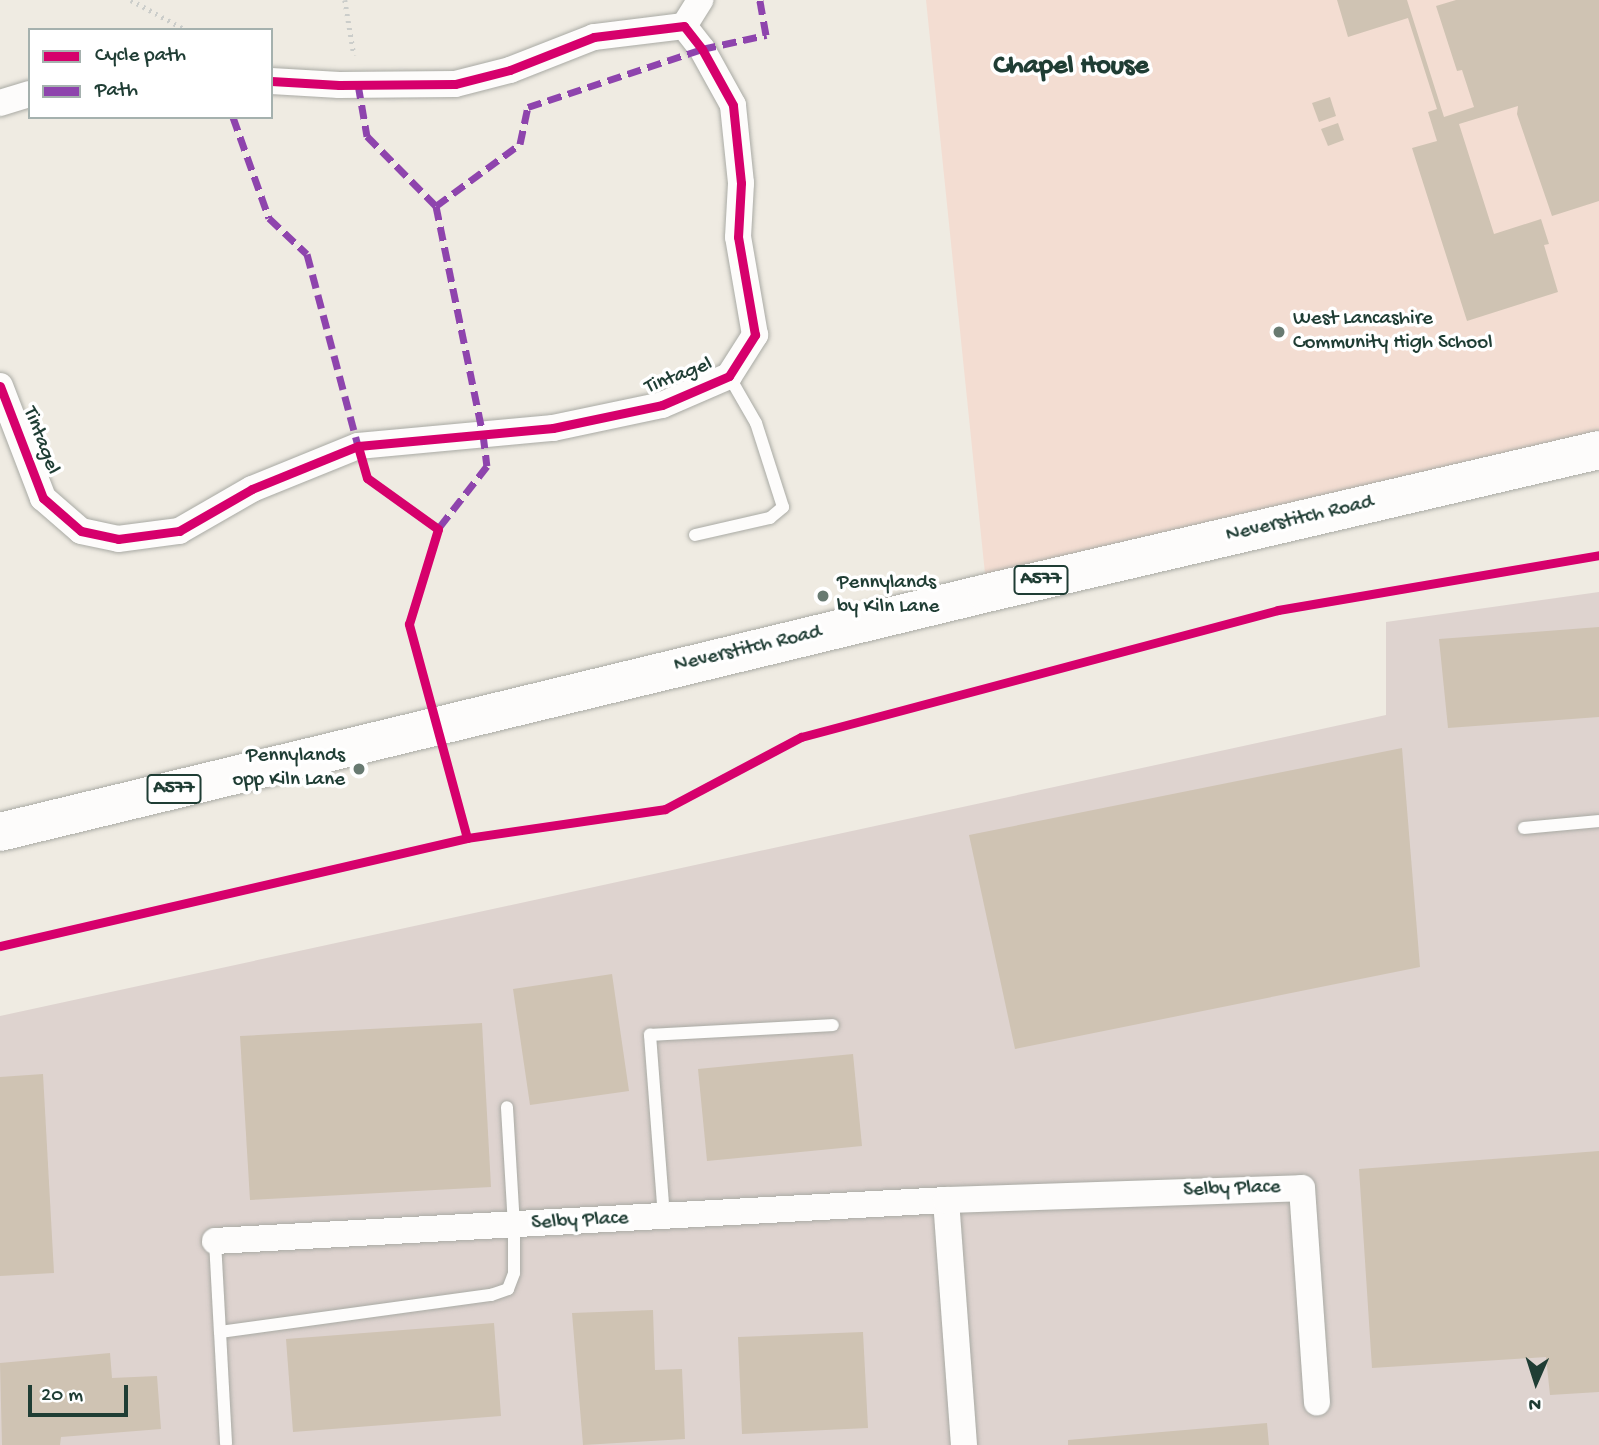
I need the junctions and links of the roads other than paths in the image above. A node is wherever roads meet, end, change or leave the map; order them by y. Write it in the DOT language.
graph roads {
  1 [pos="700,0"];
  2 [pos="684,26"];
  3 [pos="273,81"];
  4 [pos="28,95"];
  5 [pos="0,103"];
  6 [pos="729,376"];
  7 [pos="0,386"];
  8 [pos="1592,453"];
  9 [pos="695,535"];
  10 [pos="1599,821"];
  11 [pos="1524,828"];
  12 [pos="0,832"];
  13 [pos="833,1025"];
  14 [pos="507,1107"];
  15 [pos="946,1200"];
  16 [pos="664,1217"];
  17 [pos="514,1226"];
  18 [pos="215,1241"];
  19 [pos="220,1332"];
  20 [pos="1318,1402"];
  21 [pos="226,1444"];
  22 [pos="964,1445"];
  1 -- 2 [label="street"];
  2 -- 3 [label="street"];
  2 -- 6 [label="street, Tintagel"];
  4 -- 5 [label="street"];
  6 -- 7 [label="street, Tintagel"];
  6 -- 9 [label="lane"];
  8 -- 12 [label="main road, Neverstitch Road / A577"];
  10 -- 11 [label="lane"];
  13 -- 16 [label="lane"];
  14 -- 17 [label="lane"];
  15 -- 16 [label="street, Selby Place"];
  15 -- 20 [label="street, Selby Place"];
  15 -- 22 [label="street"];
  16 -- 17 [label="street, Selby Place"];
  17 -- 18 [label="street, Selby Place"];
  17 -- 19 [label="lane"];
  18 -- 19 [label="lane"];
  19 -- 21 [label="lane"];
}
